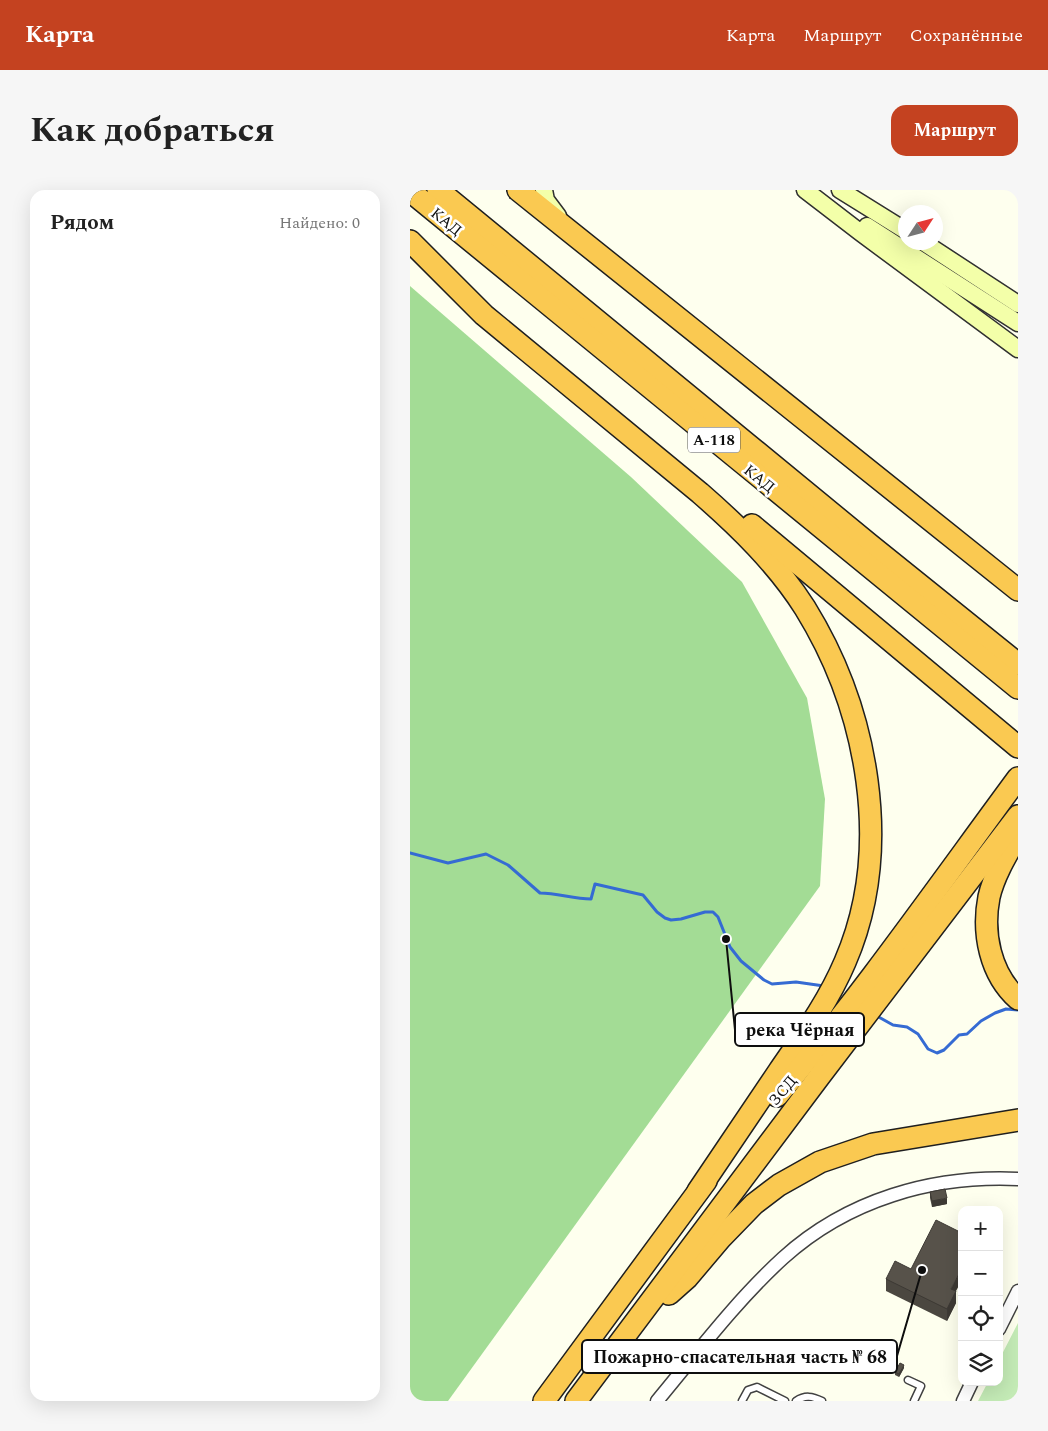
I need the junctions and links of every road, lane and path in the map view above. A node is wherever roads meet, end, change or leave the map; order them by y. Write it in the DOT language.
graph roads {
  1 [pos="438,190"];
  2 [pos="518,190"];
  3 [pos="544,190"];
  4 [pos="805,190"];
  5 [pos="810,190"];
  6 [pos="840,190"];
  7 [pos="410,191"];
  8 [pos="898,227"];
  9 [pos="578,238"];
  10 [pos="410,241"];
  11 [pos="935,250"];
  12 [pos="937,250"];
  13 [pos="1018,292"];
  14 [pos="1018,304"];
  15 [pos="1018,323"];
  16 [pos="1018,350"];
  17 [pos="1018,590"];
  18 [pos="1018,664"];
  19 [pos="1018,688"];
  20 [pos="1018,747"];
  21 [pos="1018,778"];
  22 [pos="1018,816"];
  23 [pos="1018,835"];
  24 [pos="1018,999"];
  25 [pos="804,1066"];
  26 [pos="1018,1120"];
  27 [pos="1018,1179"];
  28 [pos="1018,1292"];
  29 [pos="1003,1321"];
  30 [pos="628,1332"];
  31 [pos="908,1380"];
  32 [pos="970,1386"];
  33 [pos="544,1401"];
  34 [pos="576,1401"];
  35 [pos="656,1401"];
  36 [pos="742,1401"];
  37 [pos="785,1401"];
  38 [pos="796,1401"];
  39 [pos="822,1401"];
  40 [pos="914,1401"];
  41 [pos="963,1401"];
  1 -- 18 [label="highway, КАД / А-118"];
  2 -- 9 [label="highway"];
  3 -- 9 [label="main road"];
  4 -- 16 [label="main road"];
  5 -- 15 [label="main road"];
  6 -- 8 [label="main road"];
  7 -- 19 [label="highway, КАД / А-118"];
  9 -- 17 [label="highway"];
  10 -- 20 [label="highway"];
  10 -- 25 [label="highway"];
  11 -- 14 [label="main road"];
  12 -- 13 [label="main road"];
  21 -- 25 [label="highway, ЗСД"];
  22 -- 25 [label="highway, ЗСД"];
  23 -- 24 [label="highway"];
  25 -- 30 [label="highway, ЗСД"];
  25 -- 33 [label="highway, ЗСД"];
  26 -- 30 [label="highway"];
  27 -- 35 [label="street"];
  28 -- 29 [label="street"];
  30 -- 34 [label="highway, ЗСД"];
  31 -- 40 [label="lane"];
  32 -- 41 [label="street"];
  36 -- 37 [label="lane"];
  38 -- 39 [label="lane"];
}
